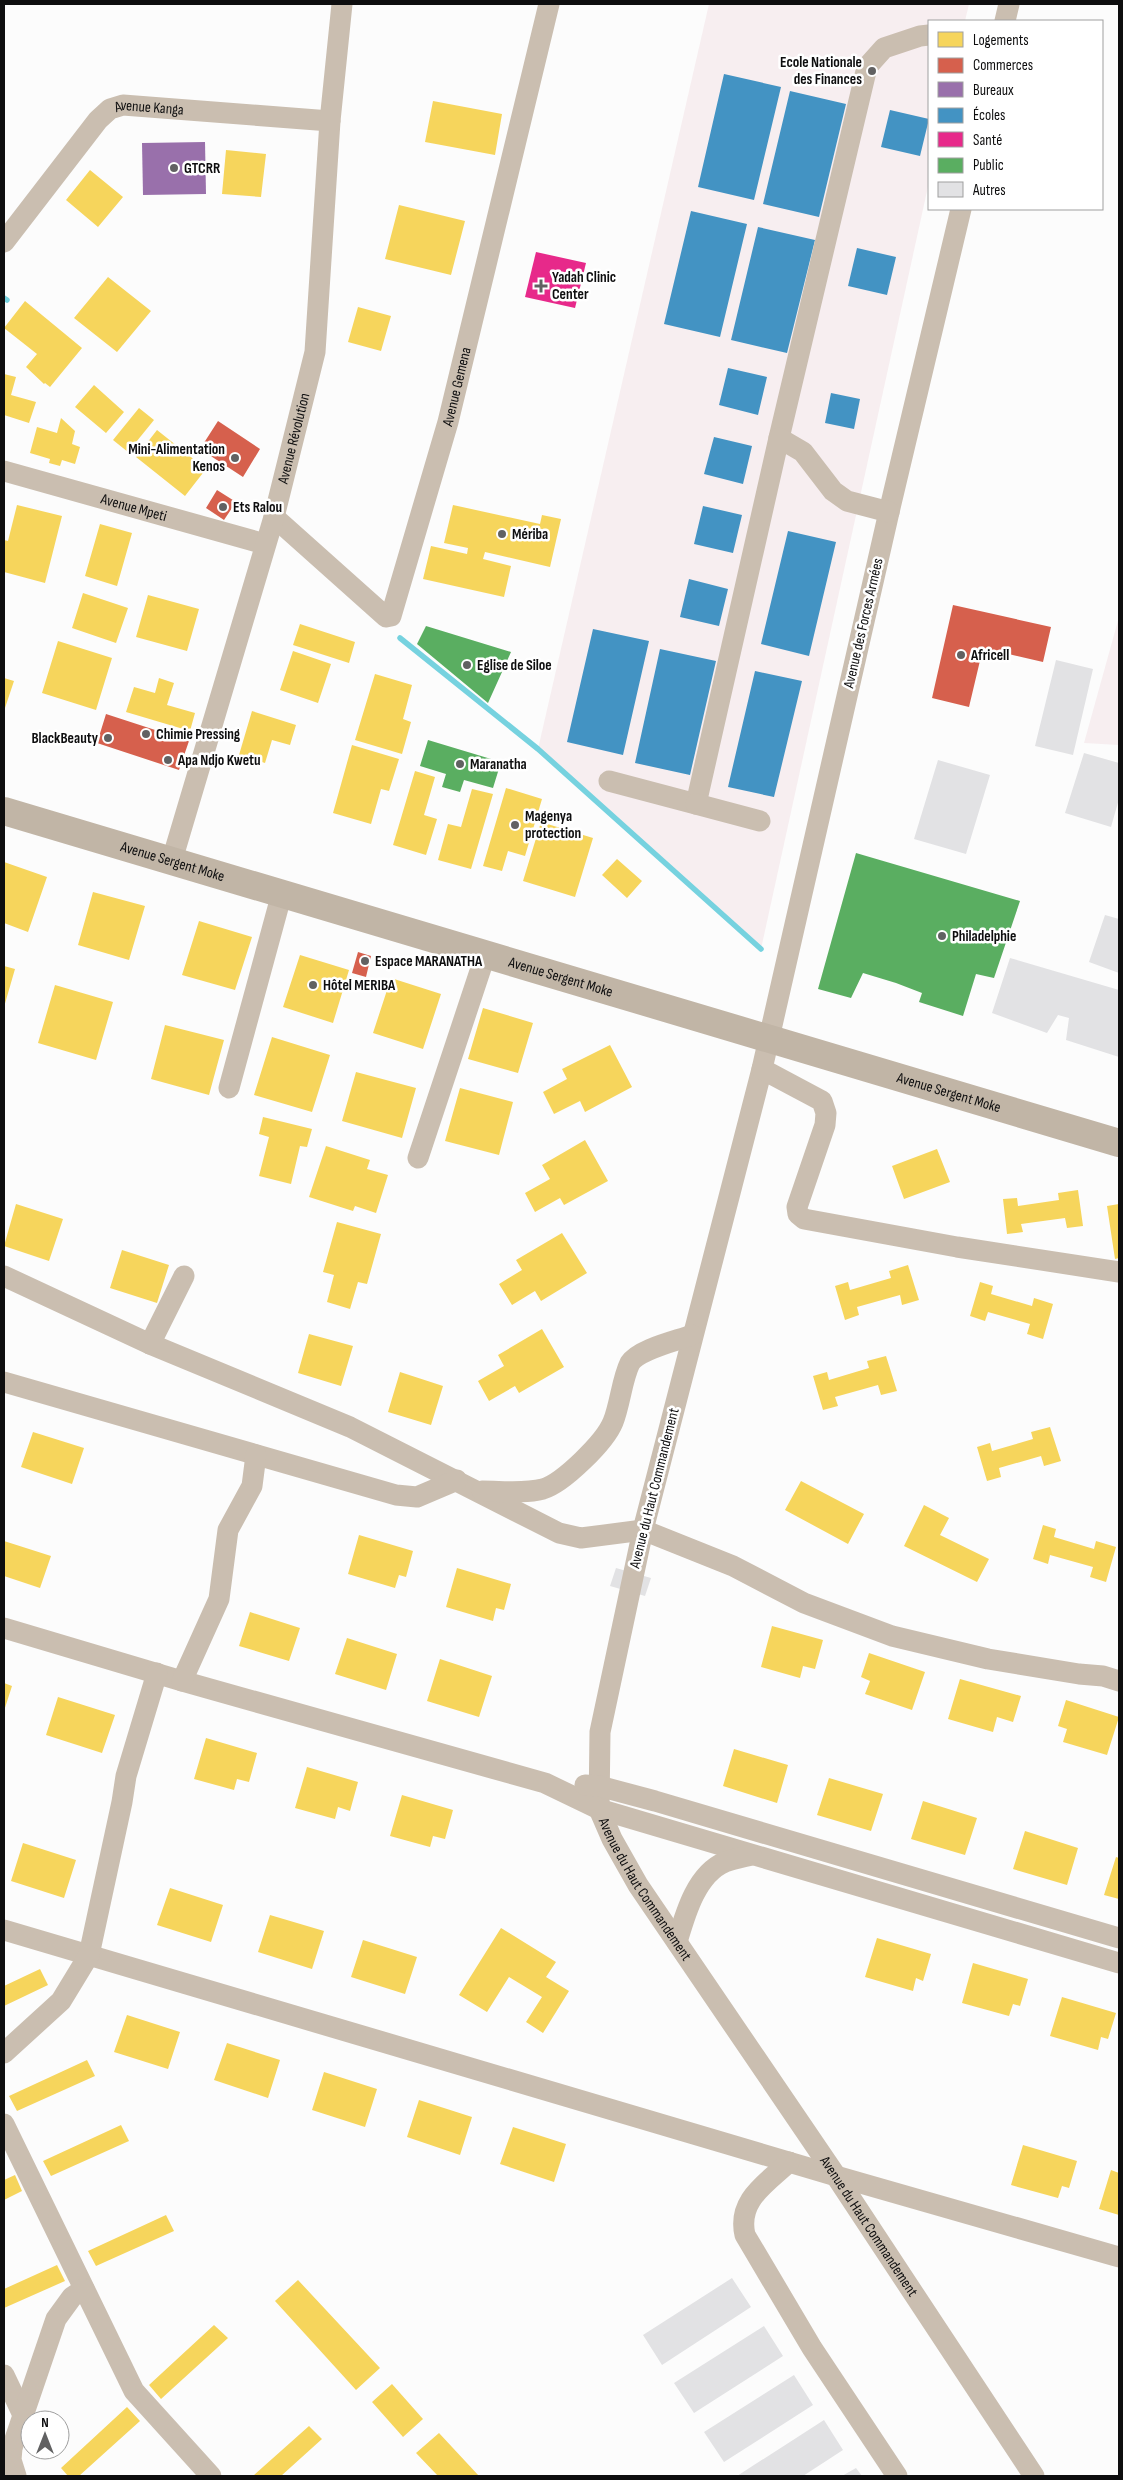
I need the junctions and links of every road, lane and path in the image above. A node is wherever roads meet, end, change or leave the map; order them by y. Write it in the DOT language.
graph roads {
  1 [pos="342,4"];
  2 [pos="549,4"];
  3 [pos="1009,4"];
  4 [pos="1005,20"];
  5 [pos="928,36"];
  6 [pos="330,121"];
  7 [pos="961,210"];
  8 [pos="4,242"];
  9 [pos="779,438"];
  10 [pos="4,472"];
  11 [pos="889,512"];
  12 [pos="274,517"];
  13 [pos="265,544"];
  14 [pos="609,782"];
  15 [pos="696,804"];
  16 [pos="4,811"];
  17 [pos="760,821"];
  18 [pos="172,860"];
  19 [pos="282,893"];
  20 [pos="485,956"];
  21 [pos="769,1039"];
  22 [pos="762,1069"];
  23 [pos="229,1088"];
  24 [pos="1119,1143"];
  25 [pos="418,1158"];
  26 [pos="1119,1272"];
  27 [pos="4,1276"];
  28 [pos="184,1276"];
  29 [pos="692,1336"];
  30 [pos="150,1344"];
  31 [pos="4,1382"];
  32 [pos="256,1455"];
  33 [pos="457,1480"];
  34 [pos="479,1491"];
  35 [pos="643,1530"];
  36 [pos="4,1628"];
  37 [pos="156,1673"];
  38 [pos="182,1681"];
  39 [pos="1119,1681"];
  40 [pos="545,1783"];
  41 [pos="599,1786"];
  42 [pos="599,1809"];
  43 [pos="752,1855"];
  44 [pos="4,1930"];
  45 [pos="1119,1938"];
  46 [pos="677,1942"];
  47 [pos="89,1956"];
  48 [pos="1119,1963"];
  49 [pos="4,2053"];
  50 [pos="4,2124"];
  51 [pos="789,2162"];
  52 [pos="836,2176"];
  53 [pos="1119,2257"];
  54 [pos="84,2289"];
  55 [pos="4,2375"];
  56 [pos="21,2410"];
  57 [pos="25,2410"];
  58 [pos="20,2424"];
  59 [pos="16,2476"];
  60 [pos="211,2476"];
  61 [pos="896,2476"];
  62 [pos="1034,2476"];
  1 -- 6 [label="street, Avenue Révolution"];
  2 -- 12 [label="street, Avenue Gemena"];
  3 -- 4 [label="street"];
  5 -- 9 [label="street"];
  6 -- 8 [label="street, Avenue Kanga"];
  6 -- 12 [label="street, Avenue Révolution"];
  7 -- 11 [label="street, Avenue des Forces Armées"];
  9 -- 11 [label="street"];
  9 -- 15 [label="street"];
  10 -- 13 [label="street, Avenue Mpeti"];
  11 -- 21 [label="street, Avenue des Forces Armées"];
  12 -- 13 [label="street, Avenue Révolution"];
  13 -- 18 [label="street, Avenue Révolution"];
  14 -- 15 [label="street"];
  15 -- 17 [label="street"];
  16 -- 18 [label="main road, Avenue Sergent Moke"];
  18 -- 19 [label="main road, Avenue Sergent Moke"];
  19 -- 20 [label="main road, Avenue Sergent Moke"];
  19 -- 23 [label="street"];
  20 -- 21 [label="main road, Avenue Sergent Moke"];
  20 -- 25 [label="street"];
  21 -- 22 [label="street, Avenue du Haut Commandement"];
  21 -- 24 [label="main road, Avenue Sergent Moke"];
  22 -- 26 [label="street"];
  22 -- 29 [label="street, Avenue du Haut Commandement"];
  27 -- 30 [label="street"];
  28 -- 30 [label="street"];
  29 -- 34 [label="street"];
  29 -- 35 [label="street, Avenue du Haut Commandement"];
  30 -- 33 [label="street"];
  31 -- 32 [label="street"];
  32 -- 33 [label="street"];
  32 -- 38 [label="street"];
  33 -- 34 [label="street"];
  34 -- 35 [label="street"];
  35 -- 39 [label="street"];
  35 -- 41 [label="street, Avenue du Haut Commandement"];
  36 -- 37 [label="street"];
  37 -- 38 [label="street"];
  37 -- 47 [label="street"];
  38 -- 40 [label="street"];
  40 -- 41 [label="street"];
  40 -- 42 [label="street"];
  41 -- 42 [label="street, Avenue du Haut Commandement"];
  41 -- 45 [label="street"];
  42 -- 43 [label="street"];
  42 -- 46 [label="street, Avenue du Haut Commandement"];
  43 -- 46 [label="street"];
  43 -- 48 [label="street"];
  44 -- 47 [label="street"];
  46 -- 52 [label="street, Avenue du Haut Commandement"];
  47 -- 49 [label="street"];
  47 -- 51 [label="street"];
  50 -- 54 [label="street"];
  51 -- 52 [label="street"];
  51 -- 61 [label="street"];
  52 -- 53 [label="street"];
  52 -- 62 [label="street, Avenue du Haut Commandement"];
  54 -- 57 [label="street"];
  54 -- 60 [label="street"];
  55 -- 56 [label="street"];
  58 -- 59 [label="street"];
}
